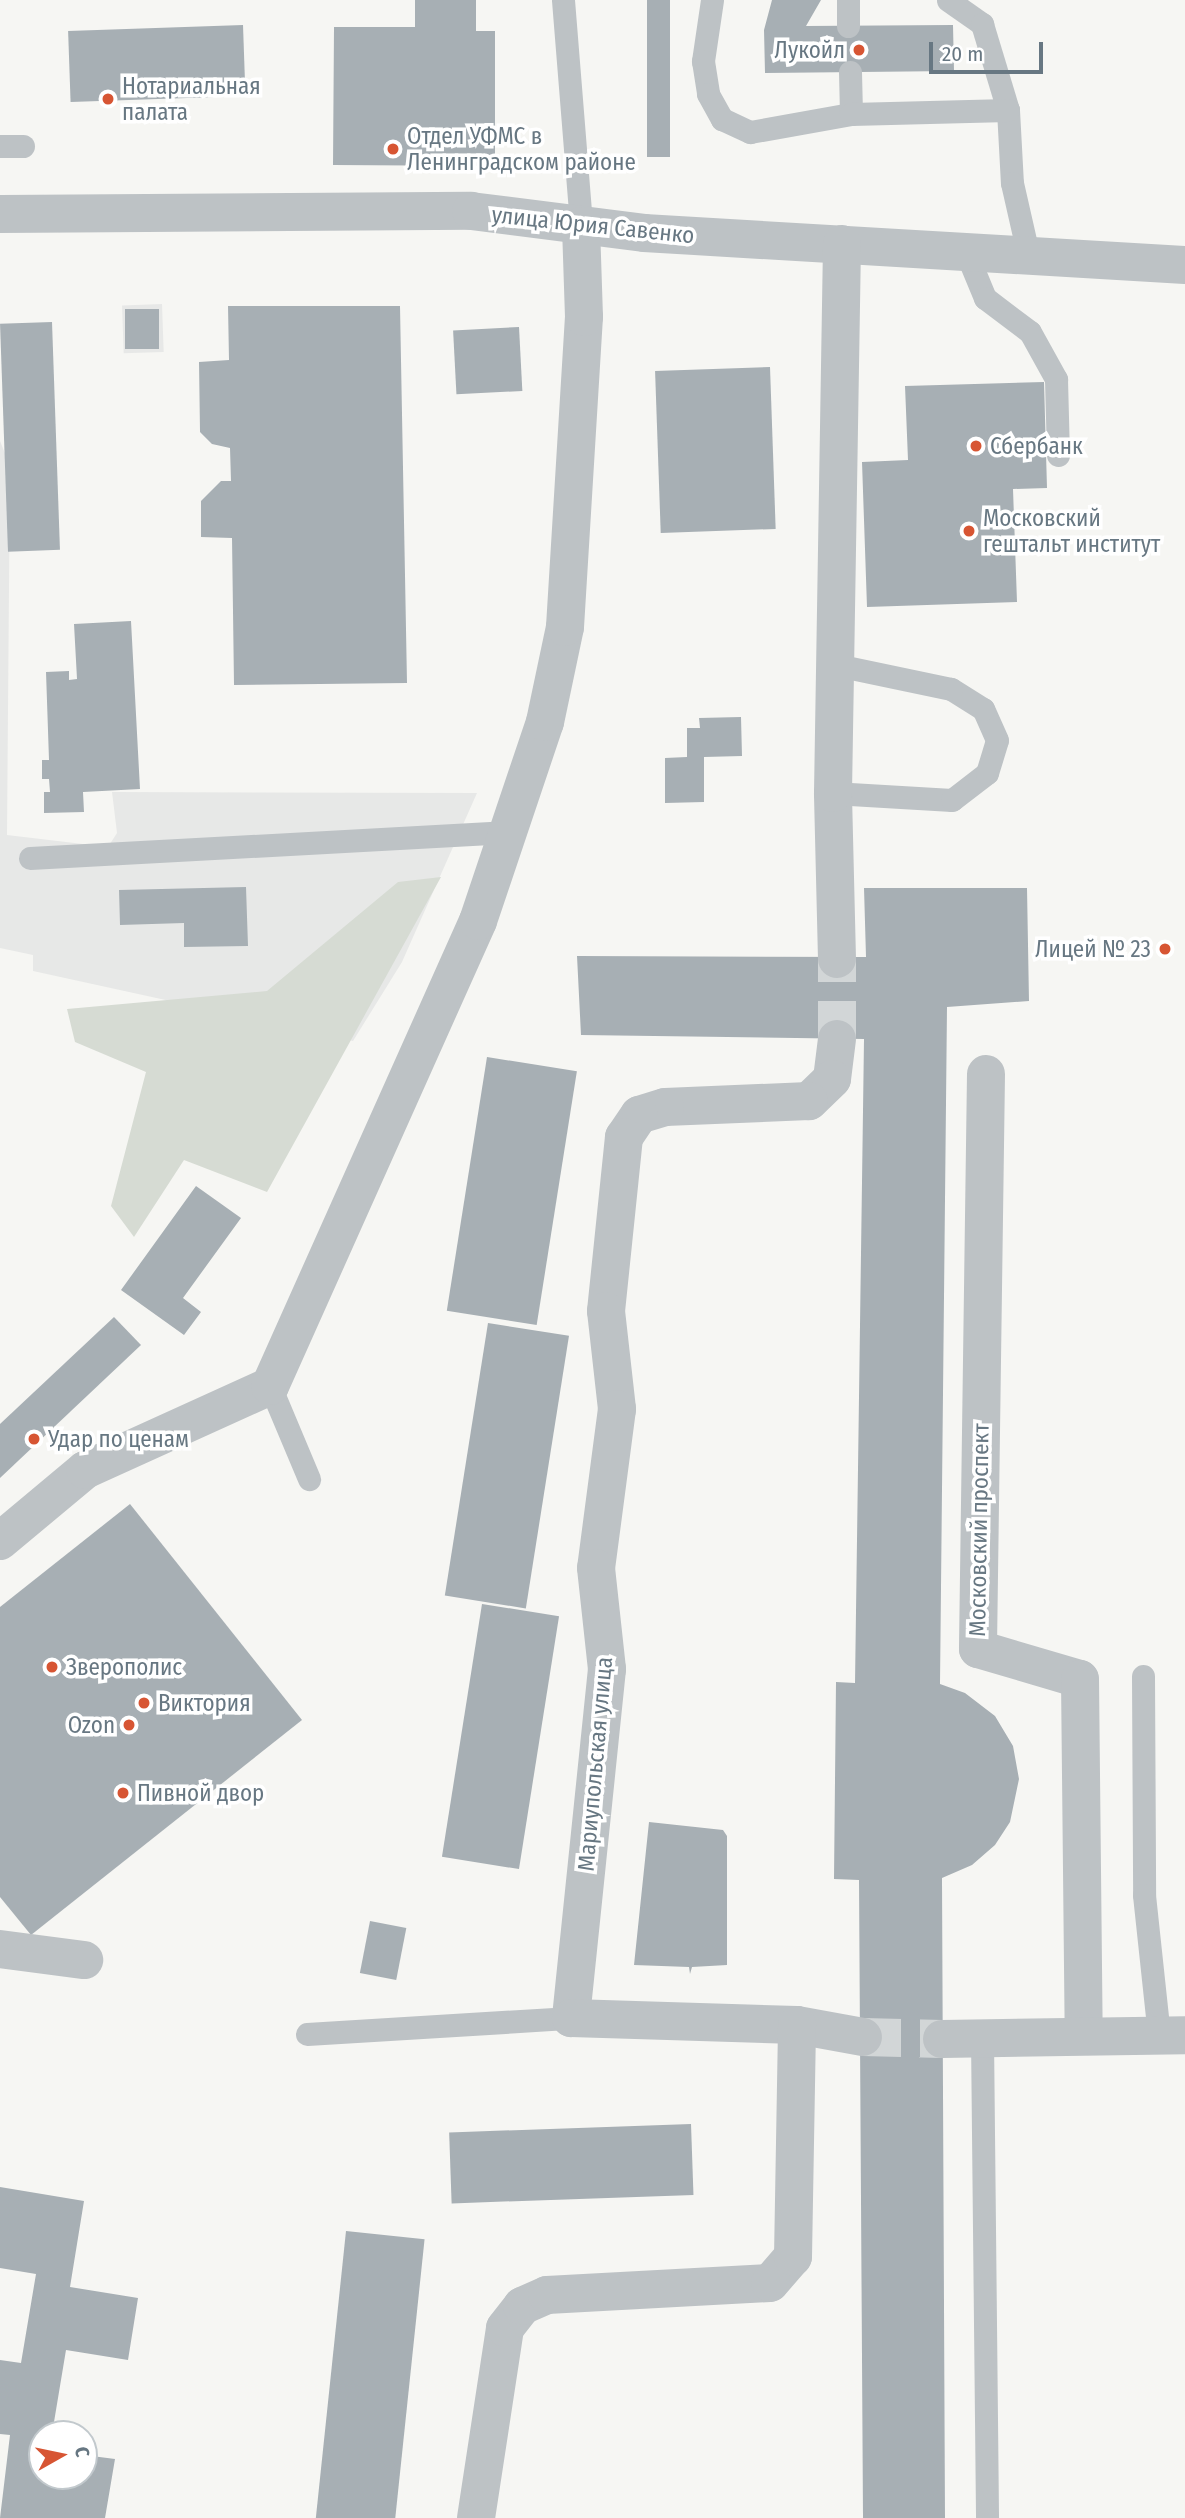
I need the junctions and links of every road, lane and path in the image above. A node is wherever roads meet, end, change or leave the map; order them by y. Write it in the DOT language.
graph roads {
  1 [pos="563,0"];
  2 [pos="712,0"];
  3 [pos="848,0"];
  4 [pos="948,0"];
  5 [pos="848,26"];
  6 [pos="850,72"];
  7 [pos="1008,110"];
  8 [pos="851,114"];
  9 [pos="0,146"];
  10 [pos="23,146"];
  11 [pos="0,214"];
  12 [pos="581,226"];
  13 [pos="842,244"];
  14 [pos="966,252"];
  15 [pos="1029,258"];
  16 [pos="1185,264"];
  17 [pos="1058,455"];
  18 [pos="836,665"];
  19 [pos="832,793"];
  20 [pos="508,832"];
  21 [pos="30,858"];
  22 [pos="837,959"];
  23 [pos="837,1039"];
  24 [pos="986,1074"];
  25 [pos="270,1386"];
  26 [pos="309,1479"];
  27 [pos="0,1541"];
  28 [pos="1143,1676"];
  29 [pos="0,1948"];
  30 [pos="84,1960"];
  31 [pos="571,2018"];
  32 [pos="797,2025"];
  33 [pos="307,2034"];
  34 [pos="1084,2035"];
  35 [pos="1172,2035"];
  36 [pos="863,2037"];
  37 [pos="982,2038"];
  38 [pos="942,2039"];
  39 [pos="476,2518"];
  40 [pos="986,2518"];
  1 -- 12 [label="lane"];
  2 -- 8 [label="lane"];
  3 -- 5 [label="lane"];
  4 -- 7 [label="lane"];
  6 -- 8 [label="lane"];
  7 -- 8 [label="lane"];
  7 -- 15 [label="lane"];
  9 -- 10 [label="lane"];
  11 -- 12 [label="street, улица Юрия Савенко"];
  12 -- 13 [label="street, улица Юрия Савенко"];
  12 -- 20 [label="street"];
  13 -- 14 [label="street, улица Юрия Савенко"];
  13 -- 18 [label="street"];
  14 -- 15 [label="street, улица Юрия Савенко"];
  14 -- 17 [label="lane"];
  15 -- 16 [label="street, улица Юрия Савенко"];
  18 -- 19 [label="street"];
  18 -- 19 [label="lane"];
  19 -- 22 [label="street"];
  20 -- 21 [label="lane"];
  20 -- 25 [label="street"];
  23 -- 31 [label="street, Мариупольская улица"];
  24 -- 34 [label="street, Московский проспект"];
  25 -- 26 [label="lane"];
  25 -- 27 [label="street"];
  28 -- 35 [label="lane"];
  29 -- 30 [label="street"];
  31 -- 32 [label="street"];
  31 -- 33 [label="lane"];
  32 -- 36 [label="street"];
  32 -- 39 [label="street"];
  34 -- 35 [label="street"];
  34 -- 37 [label="street"];
  37 -- 38 [label="street"];
  37 -- 40 [label="lane"];
}
